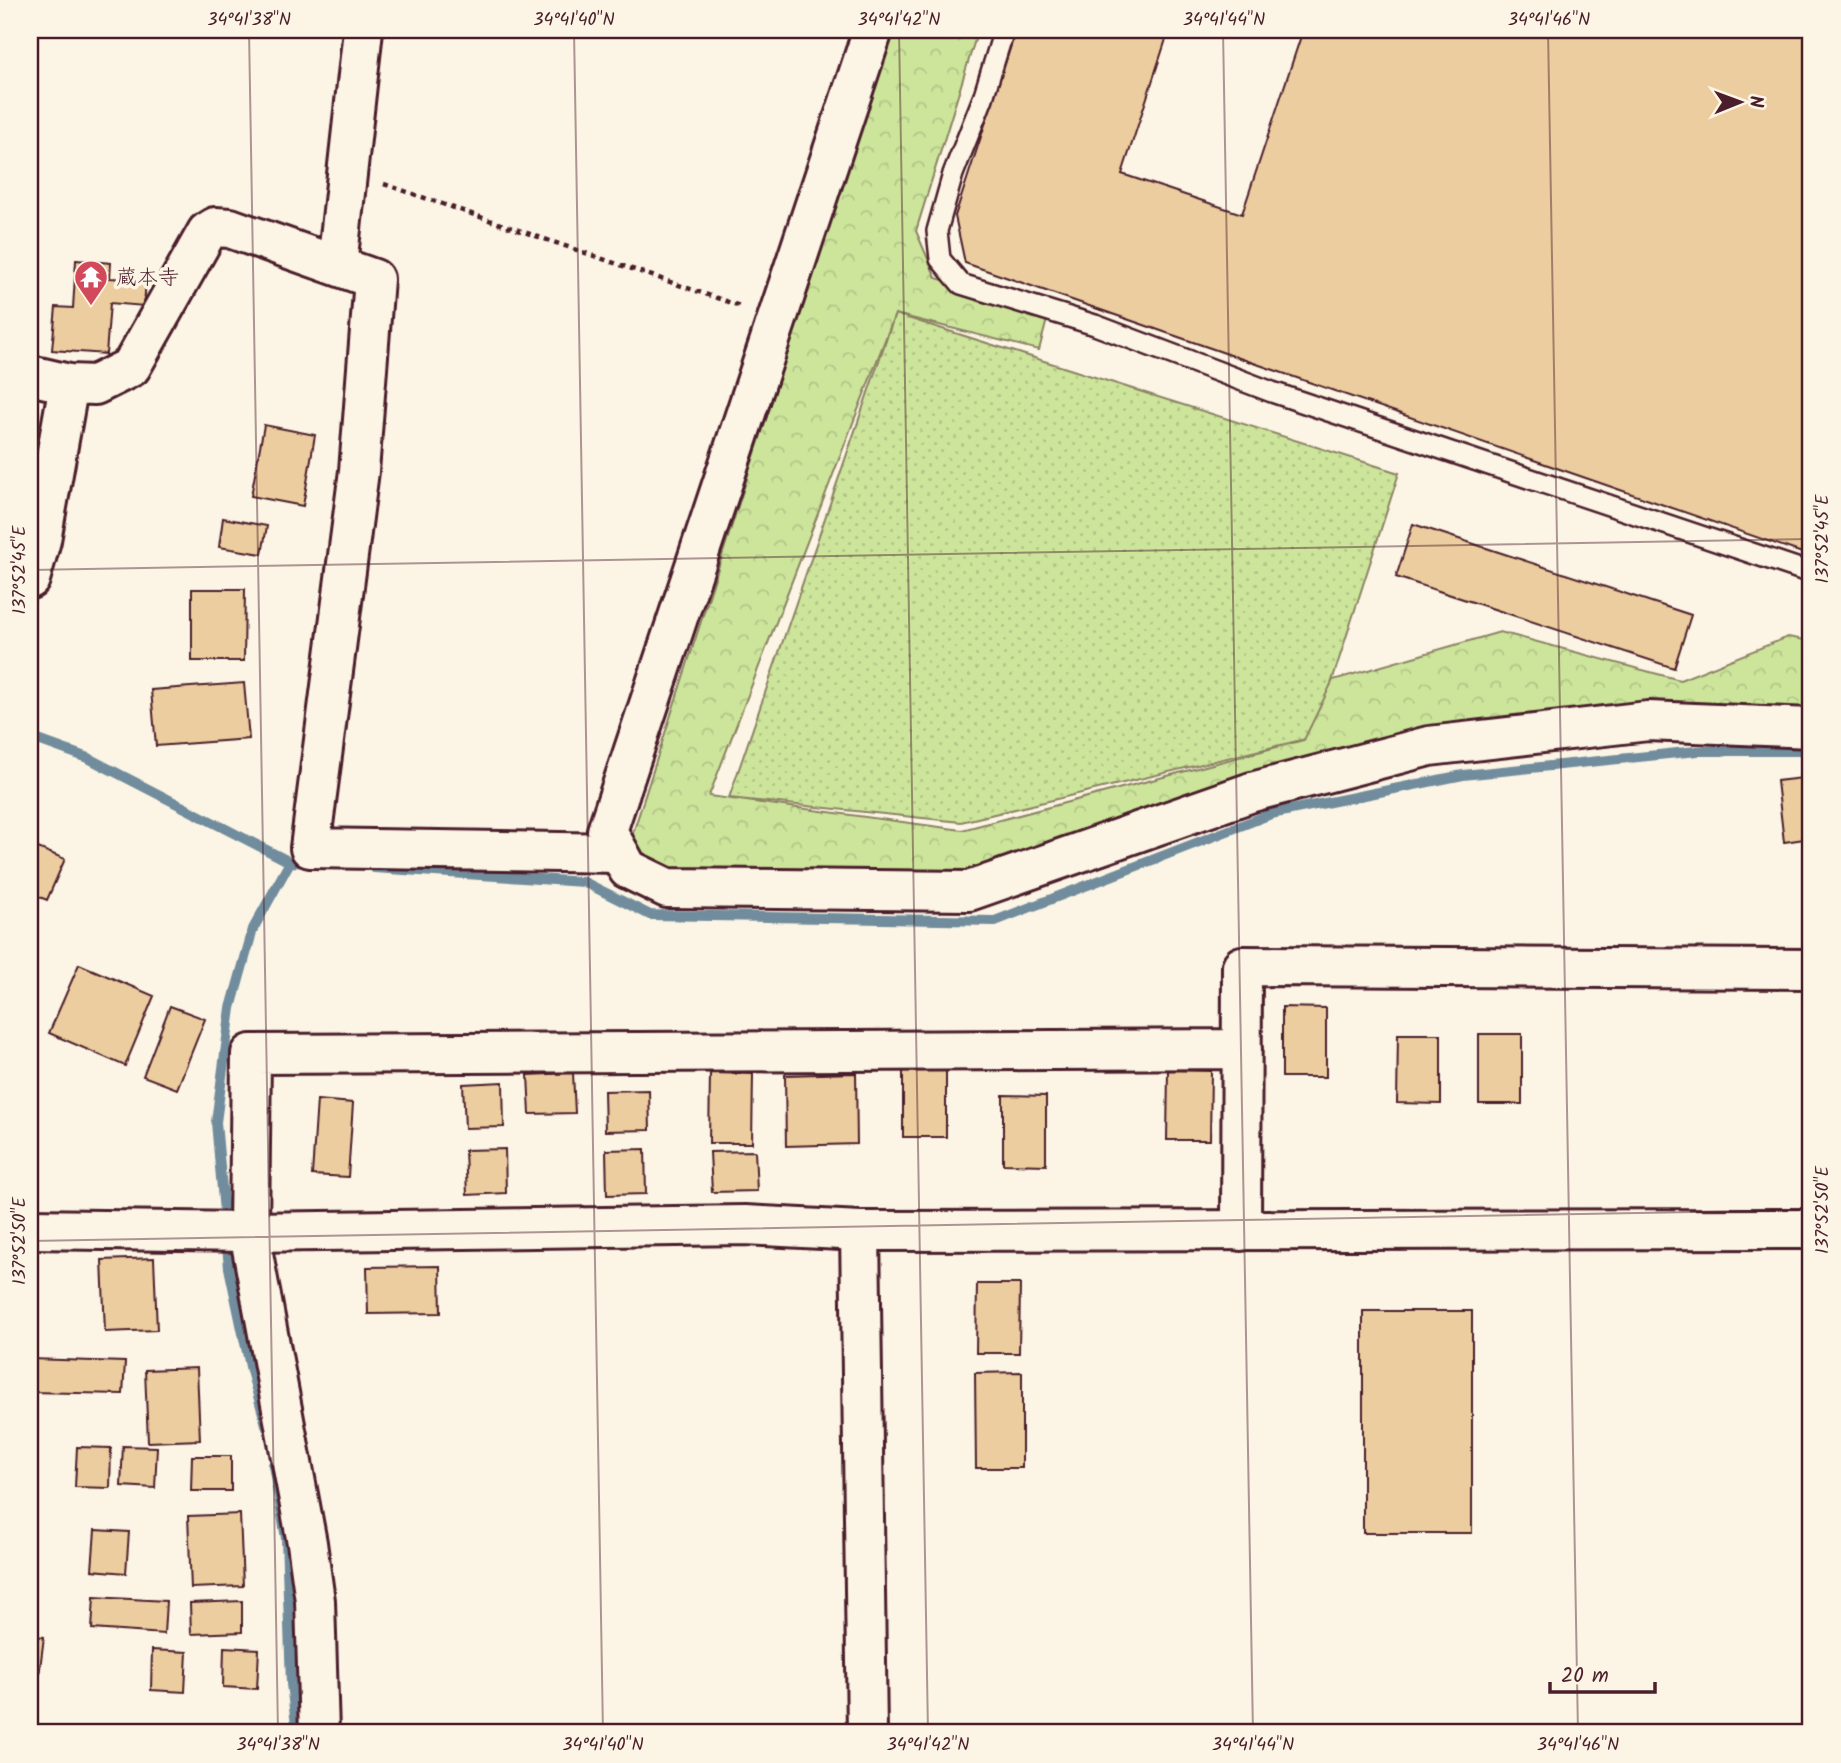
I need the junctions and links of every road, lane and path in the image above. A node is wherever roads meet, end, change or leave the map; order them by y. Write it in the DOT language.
graph roads {
  1 [pos="363,30"];
  2 [pos="873,30"];
  3 [pos="1004,30"];
  4 [pos="347,172"];
  5 [pos="337,265"];
  6 [pos="777,318"];
  7 [pos="30,374"];
  8 [pos="69,384"];
  9 [pos="1811,573"];
  10 [pos="30,579"];
  11 [pos="1811,728"];
  12 [pos="619,853"];
  13 [pos="1811,969"];
  14 [pos="1242,1049"];
  15 [pos="30,1229"];
  16 [pos="1811,1230"];
  17 [pos="860,1231"];
  18 [pos="1241,1231"];
  19 [pos="249,1232"];
  20 [pos="319,1733"];
  21 [pos="867,1733"];
  1 -- 4 [label="street"];
  2 -- 6 [label="street"];
  3 -- 9 [label="lane"];
  4 -- 5 [label="street"];
  4 -- 6 [label="path"];
  5 -- 8 [label="street"];
  5 -- 12 [label="street"];
  6 -- 12 [label="street"];
  7 -- 8 [label="street"];
  8 -- 10 [label="street"];
  11 -- 12 [label="street"];
  13 -- 14 [label="street"];
  14 -- 18 [label="street"];
  14 -- 19 [label="street"];
  15 -- 19 [label="street"];
  16 -- 18 [label="street"];
  17 -- 18 [label="street"];
  17 -- 19 [label="street"];
  17 -- 21 [label="street"];
  19 -- 20 [label="street"];
}
